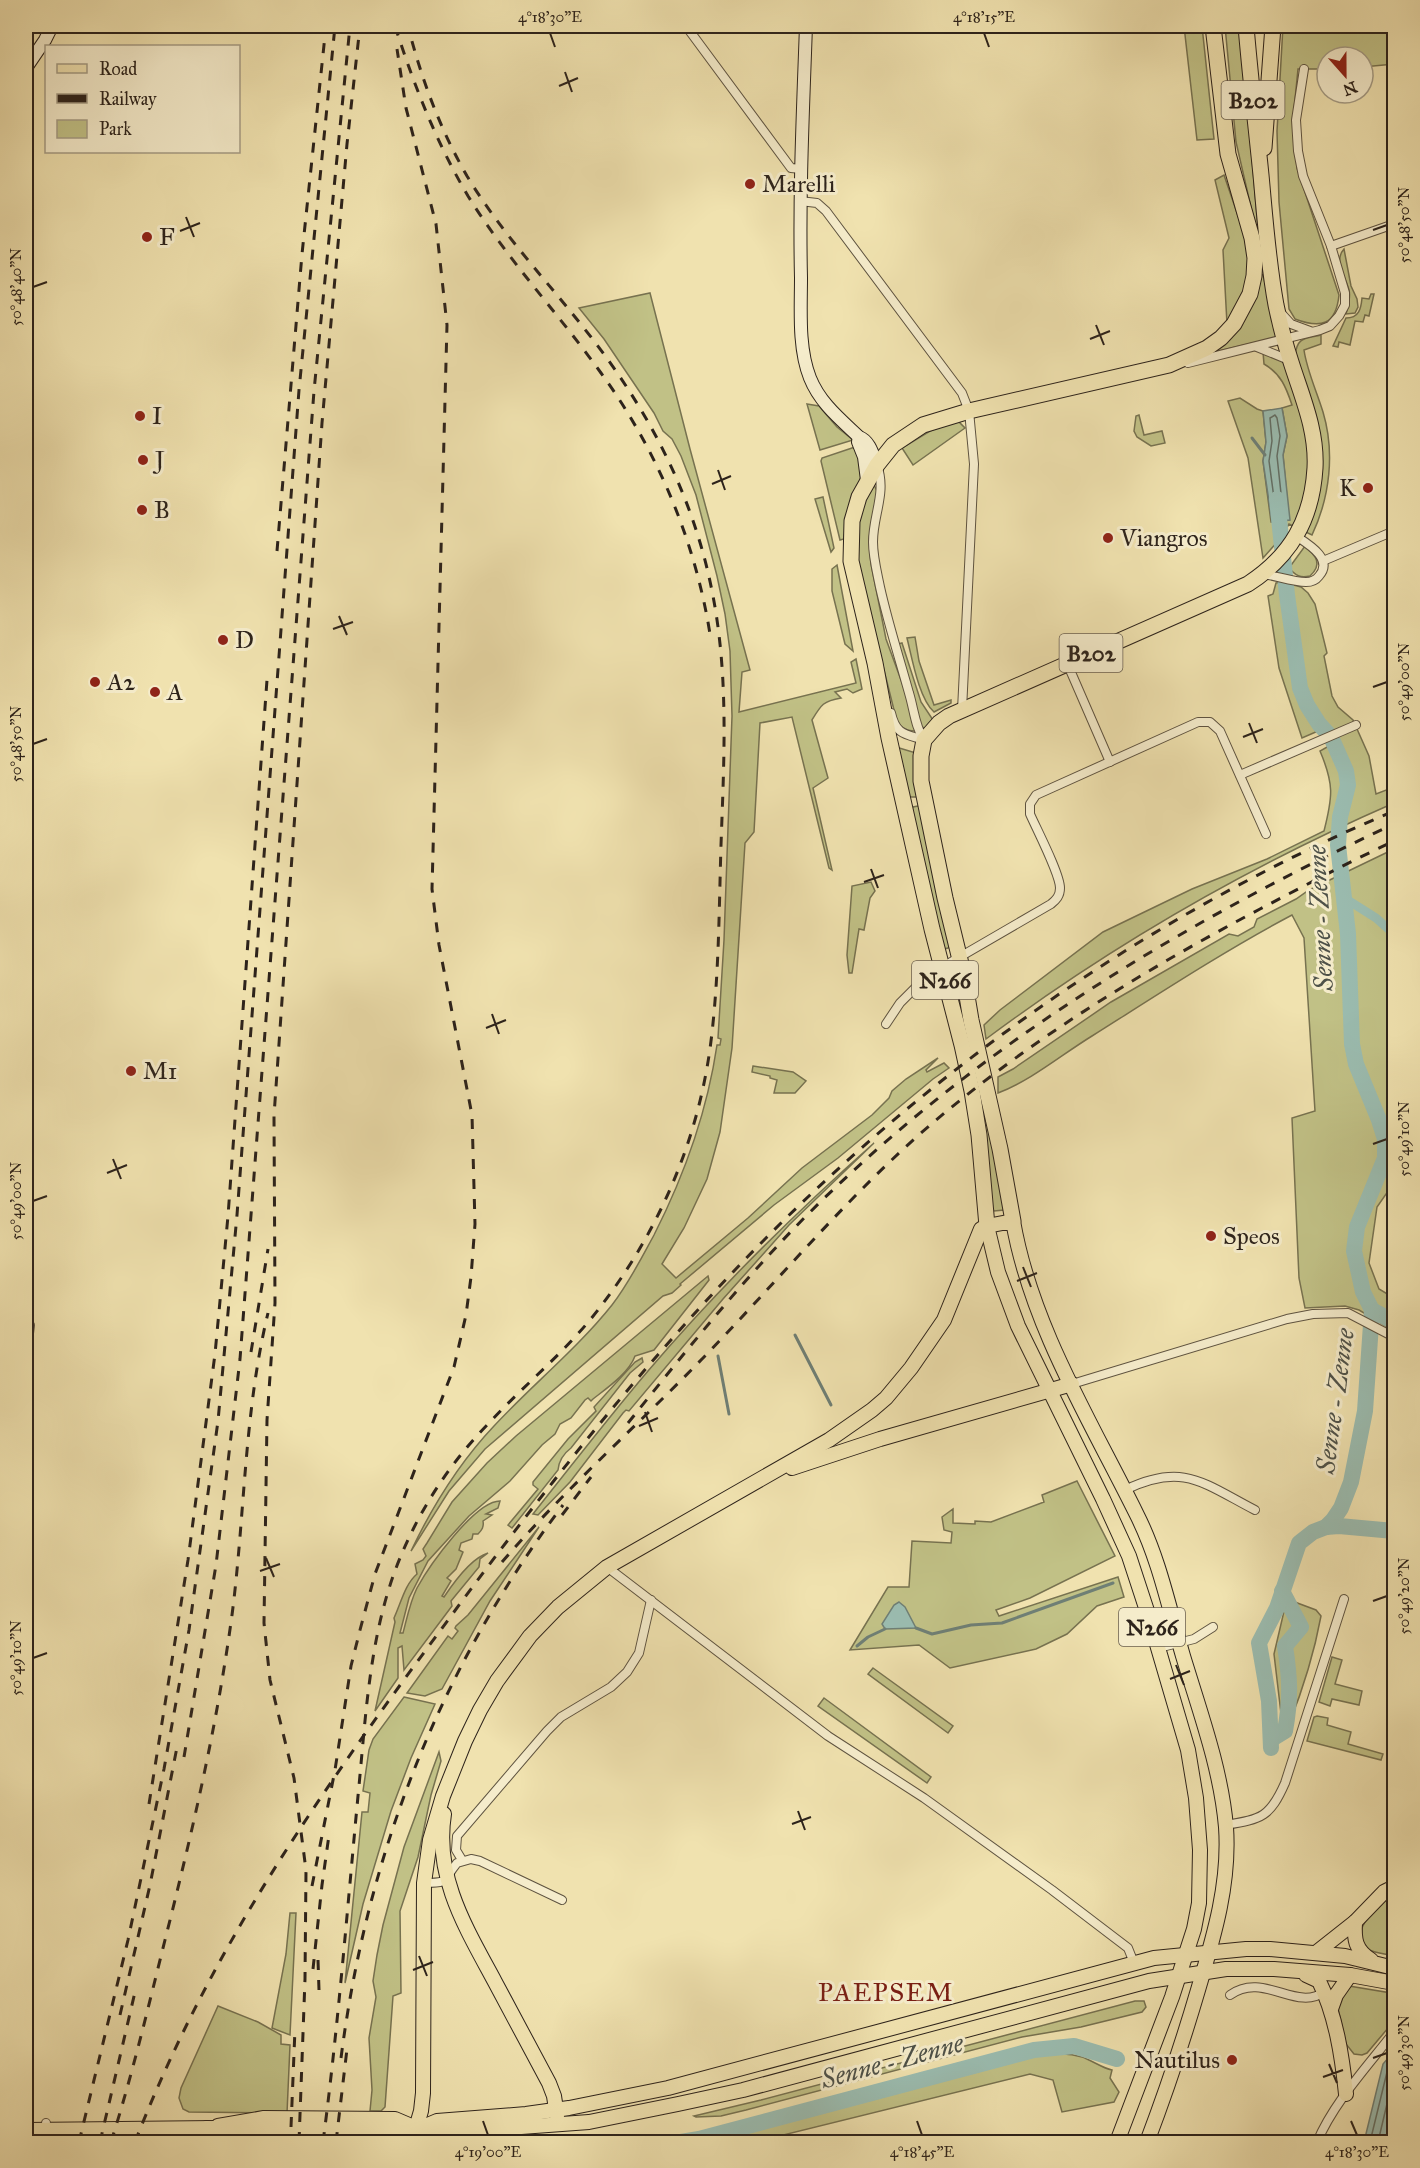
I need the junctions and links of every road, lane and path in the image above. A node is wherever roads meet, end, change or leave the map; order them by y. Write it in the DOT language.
graph roads {
  1 [pos="49,26"];
  2 [pos="686,26"];
  3 [pos="806,26"];
  4 [pos="1214,26"];
  5 [pos="1246,26"];
  6 [pos="1273,26"];
  7 [pos="26,68"];
  8 [pos="1304,69"];
  9 [pos="801,169"];
  10 [pos="1261,174"];
  11 [pos="800,201"];
  12 [pos="1395,224"];
  13 [pos="1331,246"];
  14 [pos="1277,306"];
  15 [pos="1314,332"];
  16 [pos="1285,340"];
  17 [pos="1253,346"];
  18 [pos="1290,360"];
  19 [pos="1169,365"];
  20 [pos="969,411"];
  21 [pos="864,441"];
  22 [pos="893,445"];
  23 [pos="877,465"];
  24 [pos="867,480"];
  25 [pos="1395,531"];
  26 [pos="1296,536"];
  27 [pos="1323,561"];
  28 [pos="1263,574"];
  29 [pos="875,663"];
  30 [pos="1067,663"];
  31 [pos="962,710"];
  32 [pos="1354,726"];
  33 [pos="924,740"];
  34 [pos="1110,762"];
  35 [pos="1240,776"];
  36 [pos="1266,834"];
  37 [pos="960,957"];
  38 [pos="942,967"];
  39 [pos="886,1024"];
  40 [pos="1013,1221"];
  41 [pos="987,1226"];
  42 [pos="30,1325"];
  43 [pos="1395,1337"];
  44 [pos="26,1359"];
  45 [pos="1072,1384"];
  46 [pos="1048,1391"];
  47 [pos="872,1410"];
  48 [pos="835,1436"];
  49 [pos="880,1439"];
  50 [pos="845,1450"];
  51 [pos="772,1474"];
  52 [pos="1125,1490"];
  53 [pos="1255,1510"];
  54 [pos="607,1566"];
  55 [pos="1344,1599"];
  56 [pos="651,1600"];
  57 [pos="1213,1627"];
  58 [pos="1179,1643"];
  59 [pos="1158,1648"];
  60 [pos="451,1780"];
  61 [pos="1226,1825"];
  62 [pos="462,1860"];
  63 [pos="447,1880"];
  64 [pos="424,1883"];
  65 [pos="1395,1887"];
  66 [pos="562,1900"];
  67 [pos="1355,1922"];
  68 [pos="1210,1952"];
  69 [pos="1317,1952"];
  70 [pos="1186,1955"];
  71 [pos="1375,1962"];
  72 [pos="1134,1963"];
  73 [pos="1395,1968"];
  74 [pos="1299,1972"];
  75 [pos="1203,1973"];
  76 [pos="1350,1975"];
  77 [pos="1178,1977"];
  78 [pos="1395,1983"];
  79 [pos="1324,1992"];
  80 [pos="1230,1995"];
  81 [pos="1331,2009"];
  82 [pos="1395,2032"];
  83 [pos="1346,2094"];
  84 [pos="557,2110"];
  85 [pos="26,2124"];
  86 [pos="558,2124"];
  87 [pos="416,2128"];
  88 [pos="26,2130"];
  89 [pos="45,2132"];
  90 [pos="26,2134"];
  91 [pos="414,2142"];
  92 [pos="1117,2142"];
  93 [pos="1147,2142"];
  94 [pos="1317,2142"];
  1 -- 7 [label="street"];
  2 -- 9 [label="street"];
  3 -- 9 [label="street, N266"];
  4 -- 19 [label="highway, B202"];
  5 -- 10 [label="highway, B202"];
  6 -- 10 [label="highway, B202"];
  8 -- 13 [label="street"];
  9 -- 11 [label="street, N266"];
  10 -- 14 [label="highway, B202"];
  11 -- 20 [label="street"];
  11 -- 21 [label="street, N266"];
  12 -- 13 [label="street"];
  13 -- 15 [label="street"];
  14 -- 15 [label="street"];
  14 -- 16 [label="highway, B202"];
  15 -- 16 [label="street"];
  16 -- 17 [label="street"];
  16 -- 18 [label="highway, B202"];
  17 -- 18 [label="street"];
  17 -- 19 [label="street"];
  18 -- 26 [label="highway, B202"];
  19 -- 20 [label="highway"];
  20 -- 22 [label="highway"];
  20 -- 31 [label="street"];
  21 -- 22 [label="street"];
  21 -- 23 [label="street, N266"];
  21 -- 24 [label="street"];
  22 -- 23 [label="highway"];
  23 -- 24 [label="highway"];
  23 -- 33 [label="street, N266"];
  24 -- 29 [label="highway, N266"];
  25 -- 27 [label="street"];
  26 -- 27 [label="street"];
  26 -- 28 [label="highway, B202"];
  27 -- 28 [label="street"];
  28 -- 30 [label="highway, B202"];
  29 -- 33 [label="street, N266"];
  29 -- 38 [label="highway, N266"];
  30 -- 31 [label="highway, B202"];
  30 -- 34 [label="street"];
  31 -- 33 [label="highway, B202"];
  32 -- 35 [label="street"];
  33 -- 37 [label="highway, N266"];
  34 -- 35 [label="street"];
  34 -- 37 [label="street"];
  35 -- 36 [label="street"];
  37 -- 38 [label="street"];
  37 -- 40 [label="highway, N266"];
  38 -- 39 [label="street"];
  38 -- 41 [label="highway, N266"];
  40 -- 41 [label="main road"];
  40 -- 45 [label="main road, N266"];
  41 -- 46 [label="main road, N266"];
  41 -- 47 [label="main road"];
  42 -- 44 [label="street"];
  43 -- 45 [label="street"];
  45 -- 46 [label="main road"];
  45 -- 52 [label="main road, N266"];
  46 -- 49 [label="main road"];
  46 -- 59 [label="main road, N266"];
  47 -- 48 [label="main road"];
  47 -- 49 [label="main road"];
  48 -- 50 [label="main road"];
  48 -- 51 [label="main road"];
  49 -- 50 [label="main road"];
  50 -- 51 [label="main road"];
  51 -- 54 [label="main road"];
  52 -- 53 [label="street"];
  52 -- 58 [label="main road, N266"];
  54 -- 56 [label="street"];
  54 -- 60 [label="main road"];
  55 -- 61 [label="street"];
  56 -- 62 [label="street"];
  56 -- 72 [label="street"];
  57 -- 58 [label="street"];
  58 -- 59 [label="street"];
  58 -- 61 [label="main road, N266"];
  59 -- 70 [label="main road, N266"];
  60 -- 63 [label="main road"];
  60 -- 64 [label="main road"];
  61 -- 68 [label="main road, N266"];
  62 -- 63 [label="street"];
  62 -- 66 [label="street"];
  63 -- 64 [label="street"];
  63 -- 84 [label="main road"];
  64 -- 87 [label="main road"];
  65 -- 67 [label="main road"];
  67 -- 69 [label="main road"];
  67 -- 71 [label="main road"];
  68 -- 69 [label="main road"];
  68 -- 70 [label="main road"];
  68 -- 75 [label="main road, N266"];
  69 -- 71 [label="main road"];
  70 -- 72 [label="main road"];
  70 -- 77 [label="main road, N266"];
  71 -- 73 [label="main road"];
  72 -- 84 [label="main road"];
  74 -- 75 [label="main road"];
  74 -- 76 [label="main road"];
  74 -- 79 [label="main road"];
  75 -- 77 [label="main road"];
  75 -- 93 [label="main road, N266"];
  76 -- 78 [label="main road"];
  76 -- 81 [label="main road"];
  77 -- 86 [label="main road"];
  77 -- 92 [label="main road, N266"];
  79 -- 80 [label="street"];
  79 -- 81 [label="main road"];
  81 -- 83 [label="main road"];
  82 -- 83 [label="street"];
  83 -- 94 [label="street"];
  84 -- 86 [label="main road"];
  84 -- 87 [label="main road"];
  85 -- 89 [label="main road"];
  86 -- 87 [label="main road"];
  87 -- 89 [label="main road"];
  87 -- 91 [label="street"];
  88 -- 89 [label="main road"];
  89 -- 90 [label="main road"];
}
